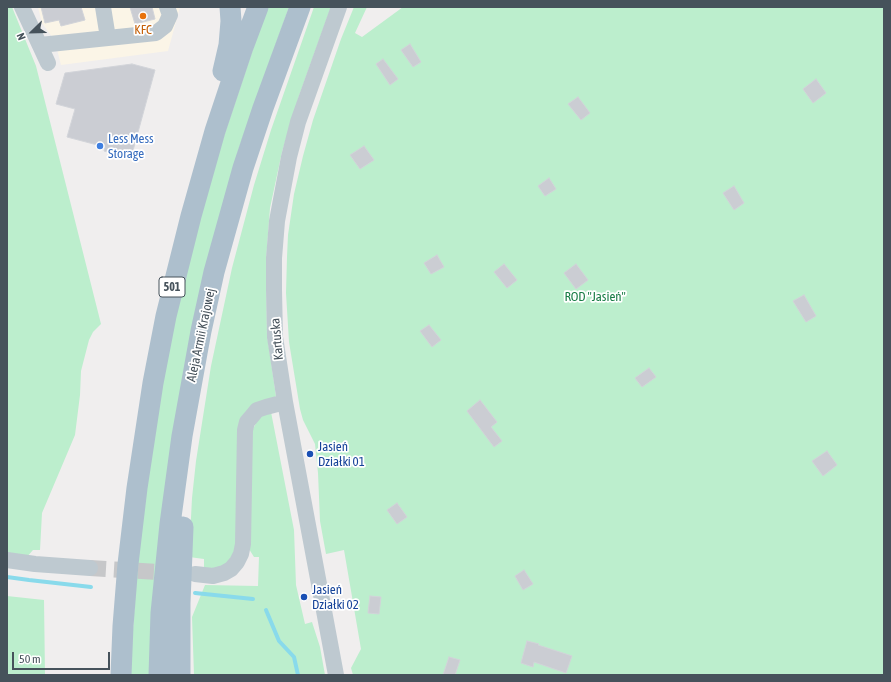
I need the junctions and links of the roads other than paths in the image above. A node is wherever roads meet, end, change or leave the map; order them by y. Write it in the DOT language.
graph roads {
  1 [pos="22,7"];
  2 [pos="103,7"];
  3 [pos="168,7"];
  4 [pos="230,7"];
  5 [pos="258,7"];
  6 [pos="300,7"];
  7 [pos="339,7"];
  8 [pos="108,38"];
  9 [pos="40,45"];
  10 [pos="48,63"];
  11 [pos="215,131"];
  12 [pos="196,359"];
  13 [pos="285,402"];
  14 [pos="7,560"];
  15 [pos="90,568"];
  16 [pos="195,574"];
  17 [pos="121,675"];
  18 [pos="159,675"];
  19 [pos="180,675"];
  20 [pos="336,675"];
  1 -- 9 [label="street"];
  2 -- 8 [label="street"];
  3 -- 8 [label="street"];
  4 -- 11 [label="main road"];
  5 -- 11 [label="main road, 501"];
  6 -- 12 [label="main road, Aleja Armii Krajowej"];
  7 -- 13 [label="street, Kartuska"];
  8 -- 9 [label="street"];
  9 -- 10 [label="street"];
  11 -- 17 [label="main road, 501"];
  12 -- 18 [label="main road, Aleja Armii Krajowej"];
  12 -- 19 [label="main road"];
  13 -- 16 [label="street"];
  13 -- 20 [label="street, Kartuska"];
  14 -- 15 [label="street"];
}
